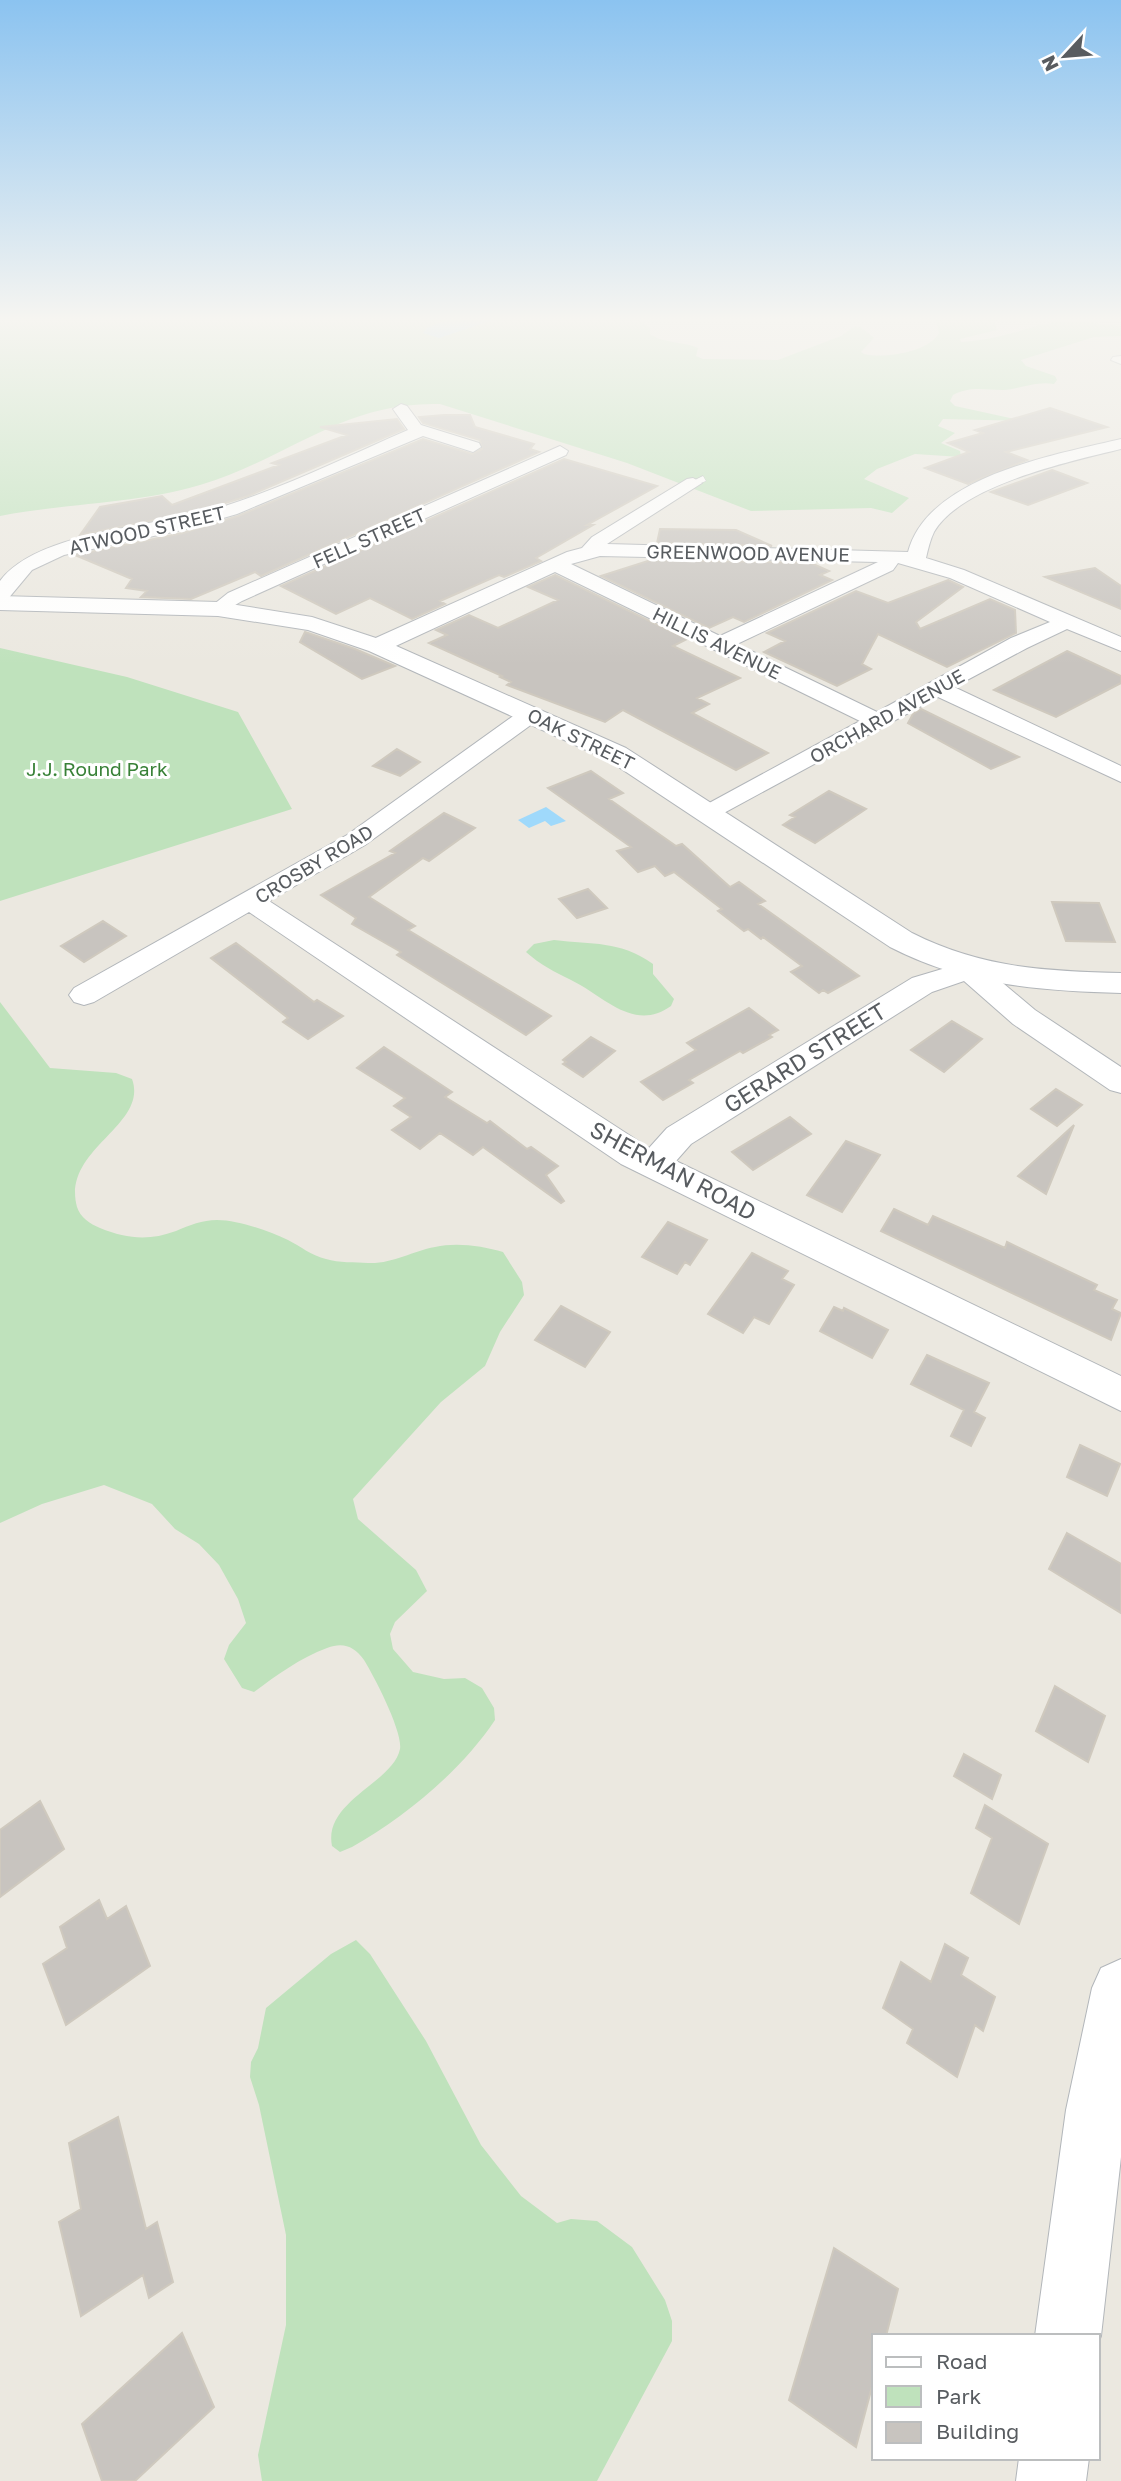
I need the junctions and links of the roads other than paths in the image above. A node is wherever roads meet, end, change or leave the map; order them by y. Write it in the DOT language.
graph roads {
  1 [pos="414,434"];
  2 [pos="430,434"];
  3 [pos="1121,444"];
  4 [pos="472,447"];
  5 [pos="559,451"];
  6 [pos="698,481"];
  7 [pos="590,551"];
  8 [pos="893,556"];
  9 [pos="916,560"];
  10 [pos="557,565"];
  11 [pos="0,596"];
  12 [pos="0,603"];
  13 [pos="218,609"];
  14 [pos="1121,619"];
  15 [pos="1067,622"];
  16 [pos="1092,633"];
  17 [pos="721,644"];
  18 [pos="1121,645"];
  19 [pos="377,646"];
  20 [pos="940,689"];
  21 [pos="531,714"];
  22 [pos="878,721"];
  23 [pos="1121,775"];
  24 [pos="709,813"];
  25 [pos="252,902"];
  26 [pos="969,970"];
  27 [pos="1121,983"];
  28 [pos="84,995"];
  29 [pos="1121,1082"];
  30 [pos="653,1166"];
  31 [pos="1121,1394"];
  32 [pos="1121,1988"];
  33 [pos="1068,2334"];
  34 [pos="1054,2460"];
  35 [pos="1051,2481"];
  1 -- 11 [label="street, ATWOOD STREET"];
  2 -- 4 [label="street"];
  3 -- 9 [label="street"];
  5 -- 13 [label="street, FELL STREET"];
  6 -- 7 [label="street"];
  7 -- 8 [label="street, GREENWOOD AVENUE"];
  7 -- 10 [label="street, GREENWOOD AVENUE"];
  8 -- 9 [label="street, GREENWOOD AVENUE"];
  8 -- 17 [label="street"];
  9 -- 15 [label="street, GREENWOOD AVENUE"];
  10 -- 17 [label="street, HILLIS AVENUE"];
  10 -- 19 [label="street, GREENWOOD AVENUE"];
  12 -- 13 [label="street, OAK STREET"];
  13 -- 19 [label="street, OAK STREET"];
  14 -- 16 [label="street"];
  15 -- 16 [label="street, GREENWOOD AVENUE"];
  15 -- 20 [label="street, ORCHARD AVENUE"];
  16 -- 18 [label="street, GREENWOOD AVENUE"];
  17 -- 22 [label="street, HILLIS AVENUE"];
  19 -- 21 [label="street, OAK STREET"];
  20 -- 22 [label="street, ORCHARD AVENUE"];
  20 -- 23 [label="street"];
  21 -- 24 [label="street, OAK STREET"];
  21 -- 25 [label="street, CROSBY ROAD"];
  22 -- 24 [label="street, ORCHARD AVENUE"];
  24 -- 26 [label="street, OAK STREET"];
  25 -- 28 [label="street, CROSBY ROAD"];
  25 -- 30 [label="street, SHERMAN ROAD"];
  26 -- 27 [label="street, OAK STREET"];
  26 -- 29 [label="street"];
  26 -- 30 [label="street, GERARD STREET"];
  30 -- 31 [label="street, SHERMAN ROAD"];
  32 -- 33 [label="street"];
  34 -- 35 [label="street"];
}
